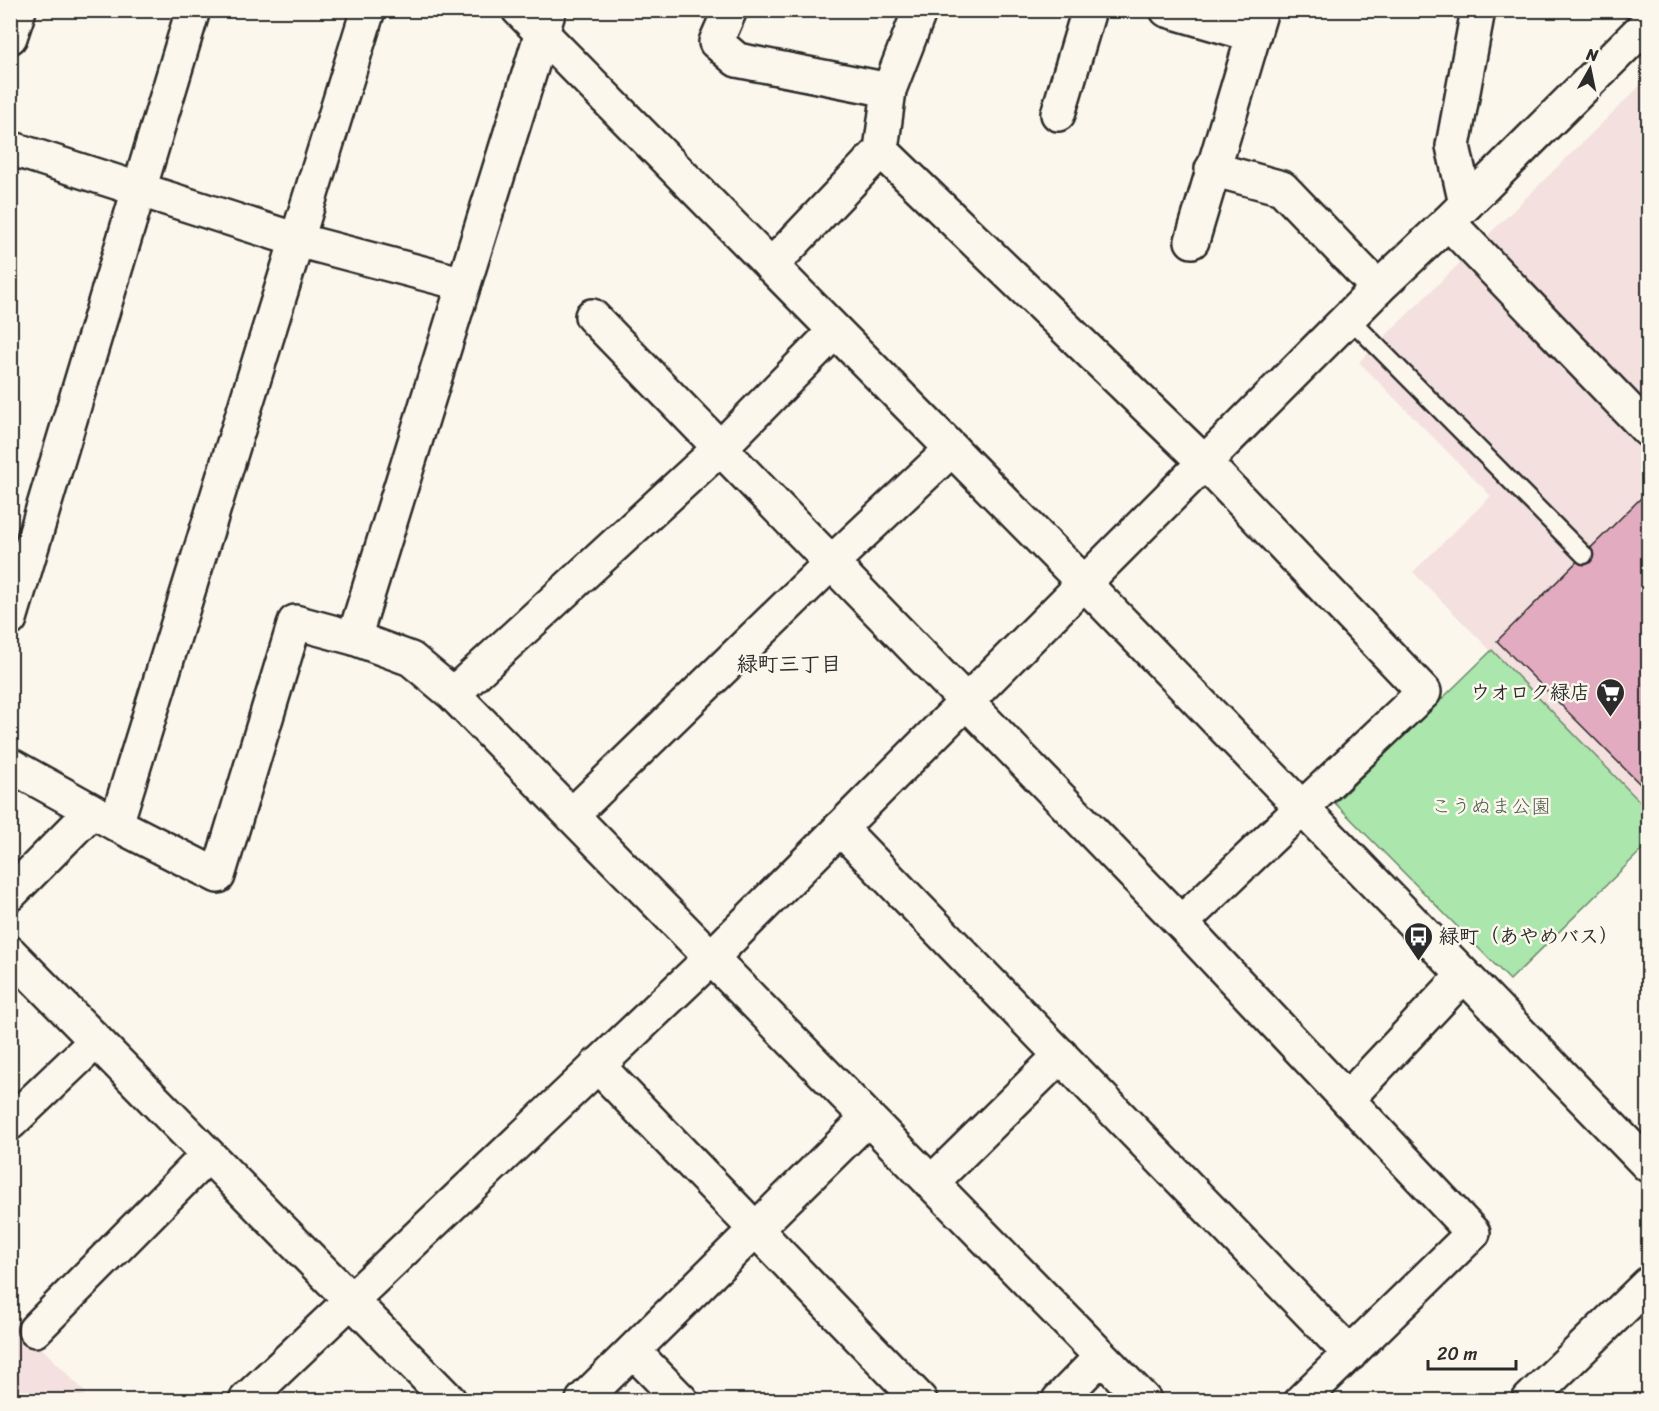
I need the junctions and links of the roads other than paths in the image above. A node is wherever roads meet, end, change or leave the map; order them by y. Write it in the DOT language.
graph roads {
  1 [pos="19,10"];
  2 [pos="193,10"];
  3 [pos="368,10"];
  4 [pos="730,10"];
  5 [pos="920,10"];
  6 [pos="1089,10"];
  7 [pos="1167,10"];
  8 [pos="1478,10"];
  9 [pos="536,18"];
  10 [pos="1257,23"];
  11 [pos="1648,23"];
  12 [pos="10,37"];
  13 [pos="889,90"];
  14 [pos="1058,114"];
  15 [pos="10,148"];
  16 [pos="881,150"];
  17 [pos="1212,169"];
  18 [pos="140,190"];
  19 [pos="1457,213"];
  20 [pos="297,240"];
  21 [pos="1192,241"];
  22 [pos="771,266"];
  23 [pos="464,284"];
  24 [pos="1378,288"];
  25 [pos="592,316"];
  26 [pos="1348,318"];
  27 [pos="836,331"];
  28 [pos="1648,430"];
  29 [pos="720,448"];
  30 [pos="952,449"];
  31 [pos="1205,463"];
  32 [pos="1584,555"];
  33 [pos="831,563"];
  34 [pos="1084,584"];
  35 [pos="10,619"];
  36 [pos="354,638"];
  37 [pos="453,694"];
  38 [pos="965,702"];
  39 [pos="10,765"];
  40 [pos="1302,808"];
  41 [pos="572,815"];
  42 [pos="104,817"];
  43 [pos="840,828"];
  44 [pos="10,894"];
  45 [pos="1181,923"];
  46 [pos="10,953"];
  47 [pos="711,958"];
  48 [pos="1464,975"];
  49 [pos="96,1041"];
  50 [pos="1061,1055"];
  51 [pos="597,1065"];
  52 [pos="1347,1099"];
  53 [pos="868,1118"];
  54 [pos="10,1123"];
  55 [pos="208,1155"];
  56 [pos="1648,1165"];
  57 [pos="931,1183"];
  58 [pos="756,1229"];
  59 [pos="1648,1284"];
  60 [pos="350,1300"];
  61 [pos="35,1330"];
  62 [pos="633,1351"];
  63 [pos="1350,1353"];
  64 [pos="1101,1357"];
  65 [pos="246,1401"];
  66 [pos="449,1401"];
  67 [pos="583,1401"];
  68 [pos="681,1401"];
  69 [pos="920,1401"];
  70 [pos="1059,1401"];
  71 [pos="1144,1401"];
  72 [pos="1302,1401"];
  73 [pos="1529,1401"];
  1 -- 12 [label="street"];
  2 -- 18 [label="street"];
  3 -- 20 [label="street"];
  4 -- 13 [label="street"];
  5 -- 13 [label="street"];
  6 -- 14 [label="street"];
  7 -- 10 [label="street"];
  8 -- 19 [label="street"];
  9 -- 22 [label="street"];
  9 -- 23 [label="street"];
  10 -- 17 [label="street"];
  11 -- 19 [label="street"];
  13 -- 16 [label="street"];
  15 -- 18 [label="street"];
  16 -- 22 [label="street"];
  16 -- 31 [label="street"];
  17 -- 21 [label="street"];
  17 -- 24 [label="street"];
  18 -- 20 [label="street"];
  18 -- 35 [label="street"];
  19 -- 24 [label="street"];
  19 -- 28 [label="street"];
  20 -- 23 [label="street"];
  20 -- 42 [label="street"];
  22 -- 27 [label="street"];
  23 -- 36 [label="street"];
  24 -- 26 [label="street"];
  25 -- 29 [label="street"];
  26 -- 31 [label="street"];
  26 -- 32 [label="lane"];
  27 -- 29 [label="street"];
  27 -- 30 [label="street"];
  29 -- 33 [label="street"];
  29 -- 37 [label="street"];
  30 -- 33 [label="street"];
  30 -- 34 [label="street"];
  31 -- 34 [label="street"];
  31 -- 40 [label="street"];
  33 -- 38 [label="street"];
  33 -- 41 [label="street"];
  34 -- 38 [label="street"];
  34 -- 40 [label="street"];
  36 -- 37 [label="street"];
  36 -- 42 [label="street"];
  37 -- 41 [label="street"];
  38 -- 43 [label="street"];
  38 -- 45 [label="street"];
  39 -- 42 [label="street"];
  40 -- 45 [label="street"];
  40 -- 48 [label="street"];
  41 -- 47 [label="street"];
  42 -- 44 [label="street"];
  43 -- 47 [label="street"];
  43 -- 50 [label="street"];
  45 -- 52 [label="street"];
  46 -- 49 [label="street"];
  47 -- 51 [label="street"];
  47 -- 53 [label="street"];
  48 -- 52 [label="street"];
  48 -- 56 [label="street"];
  49 -- 54 [label="street"];
  49 -- 55 [label="street"];
  50 -- 57 [label="street"];
  50 -- 63 [label="street"];
  51 -- 58 [label="street"];
  51 -- 60 [label="street"];
  52 -- 63 [label="street"];
  53 -- 57 [label="street"];
  53 -- 58 [label="street"];
  55 -- 60 [label="street"];
  55 -- 61 [label="street"];
  57 -- 64 [label="street"];
  58 -- 62 [label="street"];
  58 -- 69 [label="street"];
  59 -- 73 [label="street"];
  60 -- 65 [label="street"];
  60 -- 66 [label="street"];
  62 -- 67 [label="street"];
  62 -- 68 [label="street"];
  63 -- 72 [label="street"];
  64 -- 70 [label="street"];
  64 -- 71 [label="street"];
}
